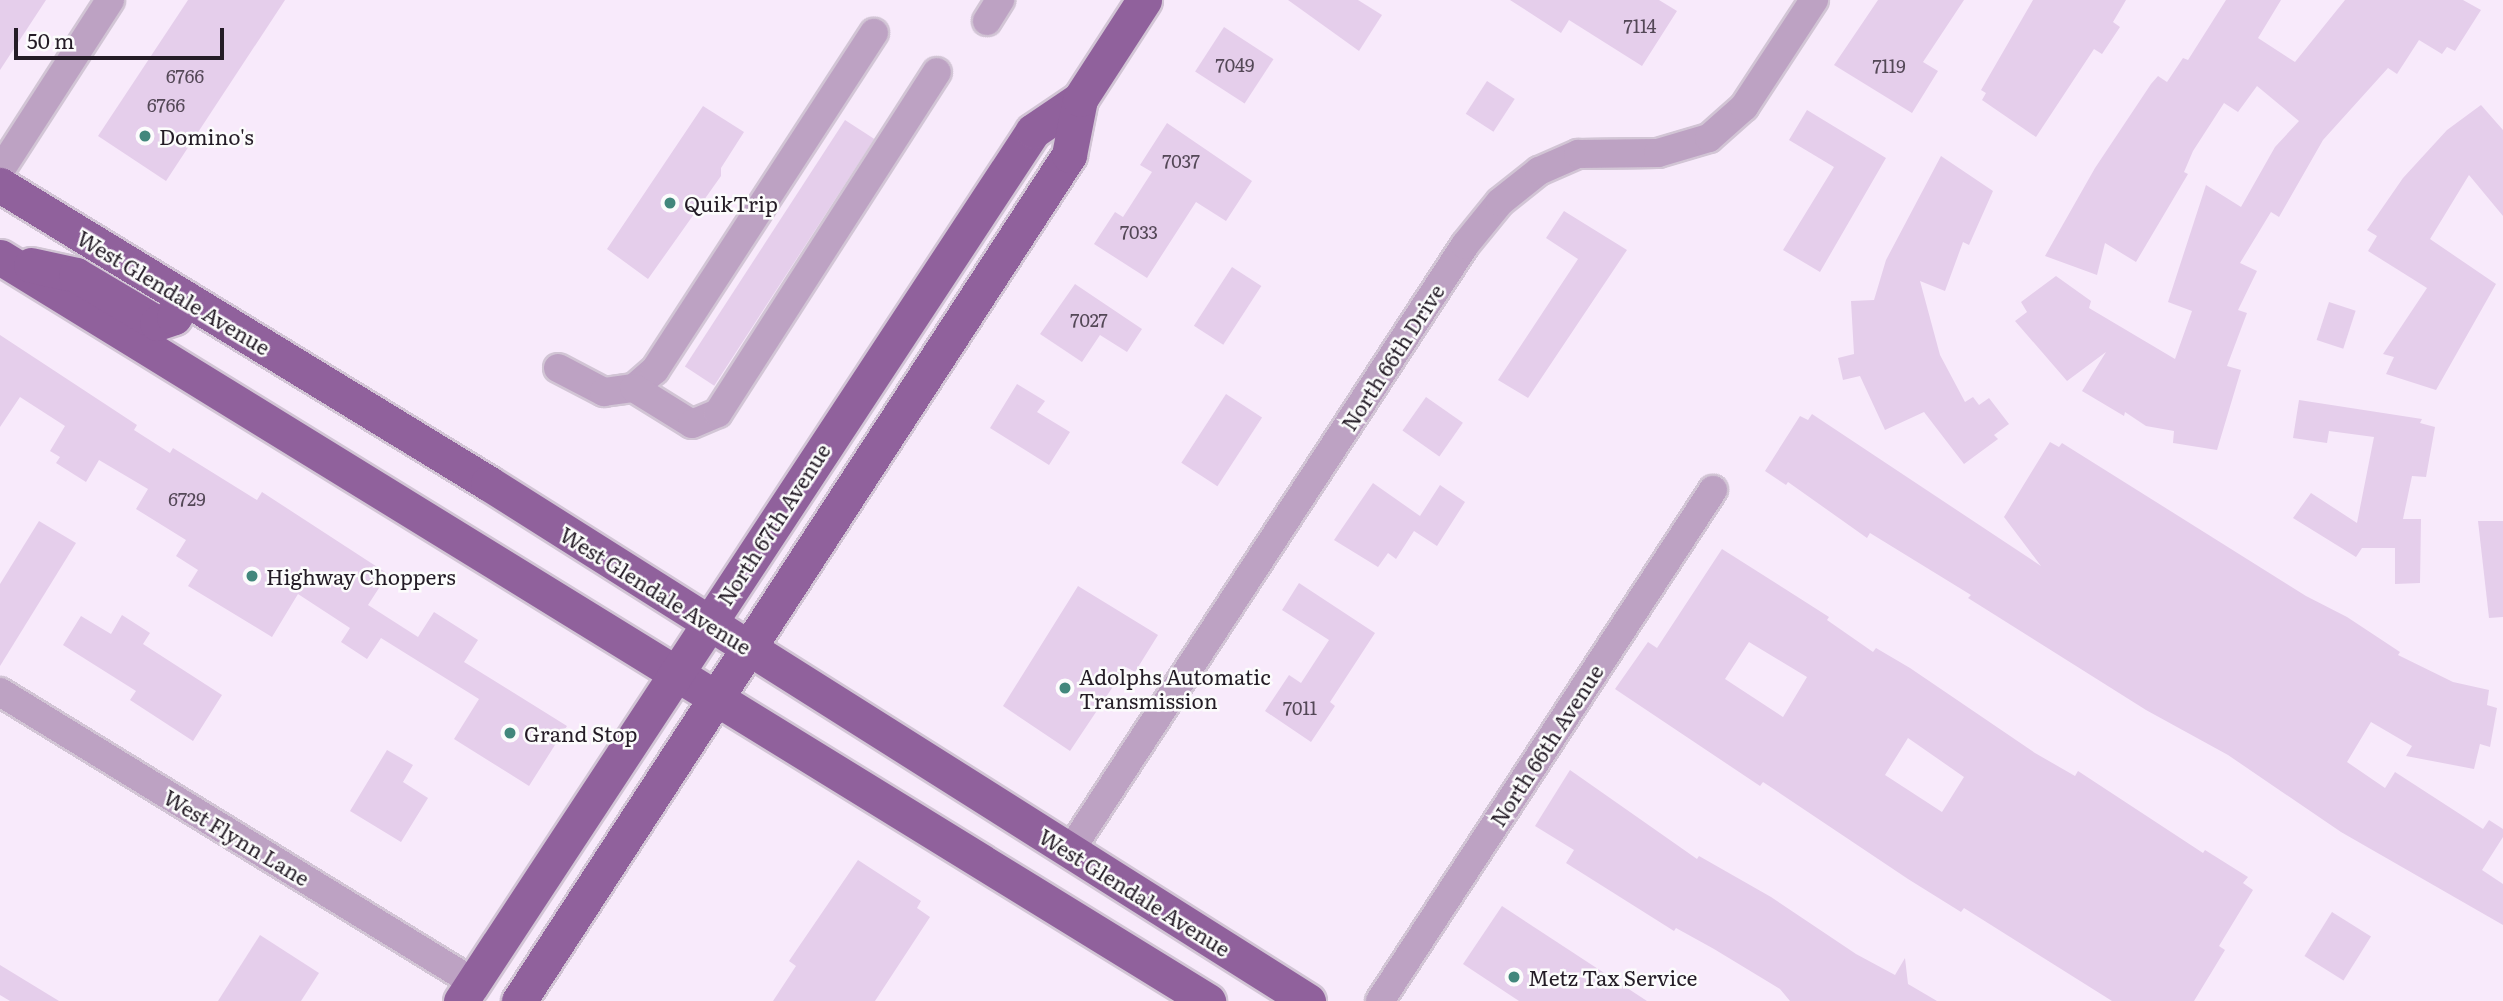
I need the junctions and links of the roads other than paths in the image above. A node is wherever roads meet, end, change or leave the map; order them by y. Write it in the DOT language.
graph roads {
  1 [pos="110,0"];
  2 [pos="1144,0"];
  3 [pos="1814,0"];
  4 [pos="874,33"];
  5 [pos="937,72"];
  6 [pos="1080,99"];
  7 [pos="0,172"];
  8 [pos="0,185"];
  9 [pos="1,260"];
  10 [pos="186,299"];
  11 [pos="558,368"];
  12 [pos="634,388"];
  13 [pos="1713,490"];
  14 [pos="708,622"];
  15 [pos="748,648"];
  16 [pos="676,671"];
  17 [pos="0,692"];
  18 [pos="717,696"];
  19 [pos="1070,851"];
  20 [pos="467,991"];
  21 [pos="519,1001"];
  22 [pos="1208,1001"];
  23 [pos="1308,1001"];
  24 [pos="1380,1001"];
  1 -- 7 [label="street"];
  2 -- 6 [label="main road, North 67th Avenue"];
  3 -- 19 [label="street, North 66th Drive"];
  4 -- 12 [label="street"];
  5 -- 12 [label="street"];
  6 -- 14 [label="main road, North 67th Avenue"];
  6 -- 15 [label="main road, North 67th Avenue"];
  8 -- 10 [label="main road, West Glendale Avenue"];
  9 -- 10 [label="main road"];
  9 -- 16 [label="main road"];
  10 -- 14 [label="main road, West Glendale Avenue"];
  11 -- 12 [label="street"];
  13 -- 24 [label="street, North 66th Avenue"];
  14 -- 15 [label="main road, West Glendale Avenue"];
  14 -- 16 [label="main road, North 67th Avenue"];
  15 -- 18 [label="main road, North 67th Avenue"];
  15 -- 19 [label="main road, West Glendale Avenue"];
  16 -- 18 [label="main road"];
  16 -- 20 [label="main road, North 67th Avenue"];
  17 -- 20 [label="street, West Flynn Lane"];
  18 -- 21 [label="main road, North 67th Avenue"];
  18 -- 22 [label="main road"];
  19 -- 23 [label="main road, West Glendale Avenue"];
}
